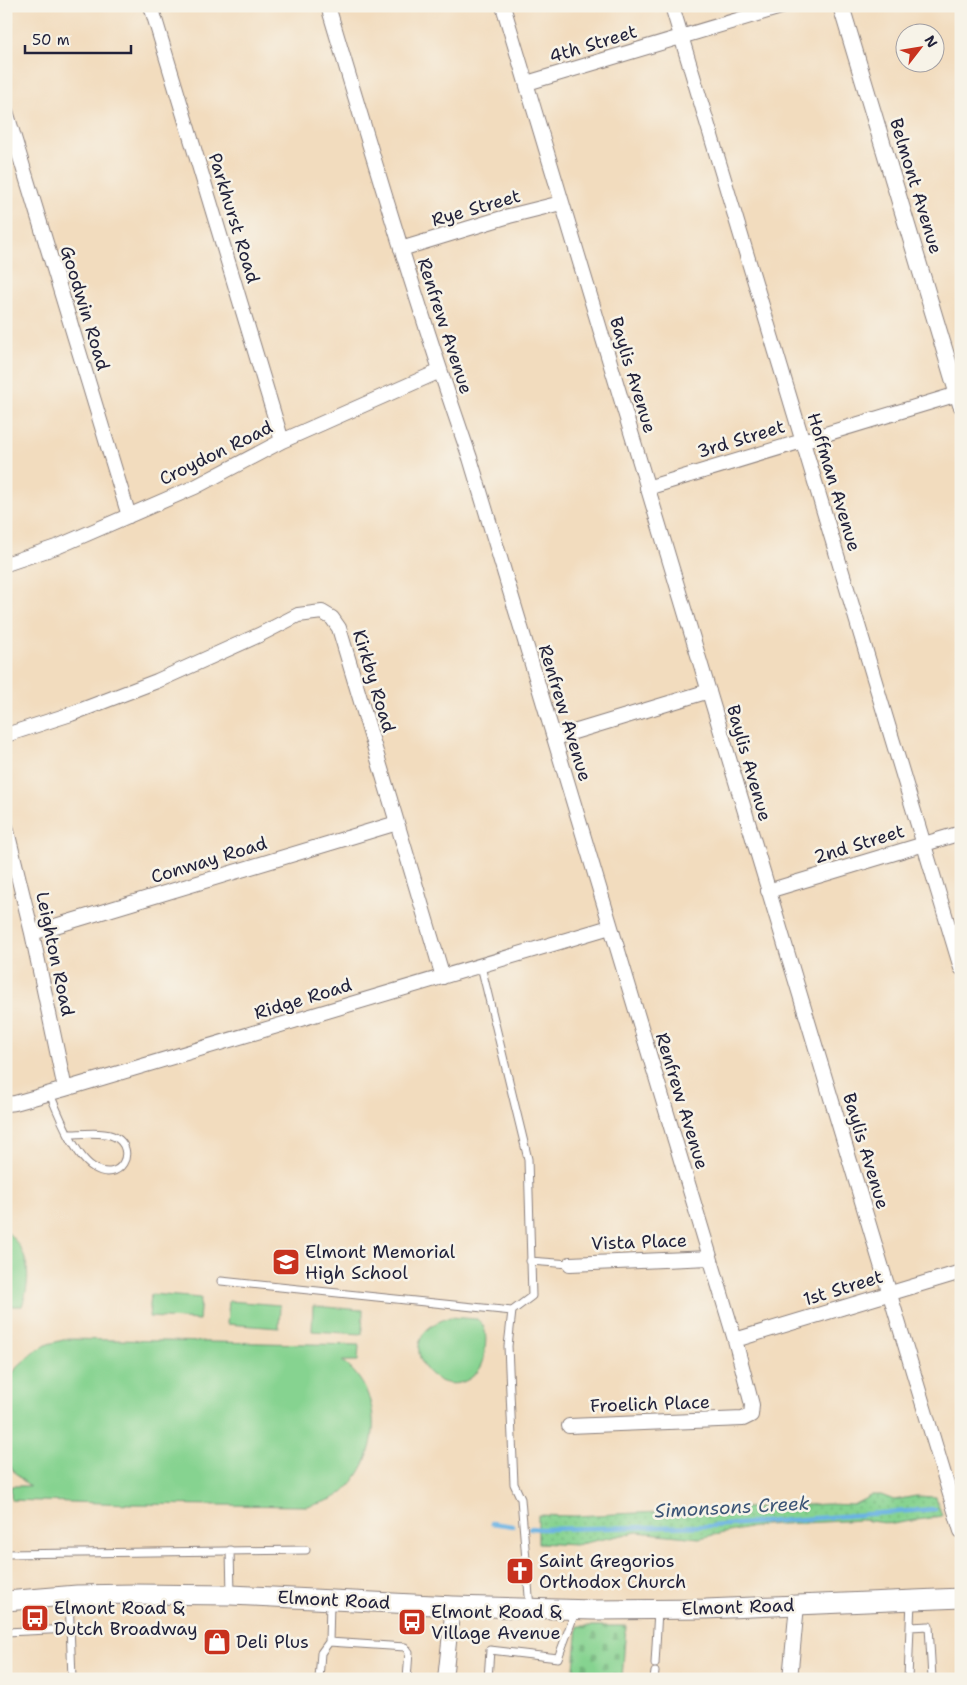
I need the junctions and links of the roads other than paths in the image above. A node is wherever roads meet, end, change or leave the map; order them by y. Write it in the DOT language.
graph roads {
  1 [pos="151,6"];
  2 [pos="328,6"];
  3 [pos="503,6"];
  4 [pos="672,6"];
  5 [pos="784,6"];
  6 [pos="841,6"];
  7 [pos="681,37"];
  8 [pos="527,83"];
  9 [pos="6,112"];
  10 [pos="561,203"];
  11 [pos="401,249"];
  12 [pos="440,371"];
  13 [pos="960,397"];
  14 [pos="802,440"];
  15 [pos="282,441"];
  16 [pos="648,488"];
  17 [pos="129,516"];
  18 [pos="6,564"];
  19 [pos="709,691"];
  20 [pos="6,735"];
  21 [pos="554,738"];
  22 [pos="397,823"];
  23 [pos="6,827"];
  24 [pos="961,833"];
  25 [pos="924,844"];
  26 [pos="768,890"];
  27 [pos="610,927"];
  28 [pos="32,933"];
  29 [pos="481,966"];
  30 [pos="961,968"];
  31 [pos="443,977"];
  32 [pos="65,1090"];
  33 [pos="50,1094"];
  34 [pos="6,1104"];
  35 [pos="69,1134"];
  36 [pos="710,1258"];
  37 [pos="530,1261"];
  38 [pos="570,1264"];
  39 [pos="961,1272"];
  40 [pos="221,1281"];
  41 [pos="890,1293"];
  42 [pos="512,1311"];
  43 [pos="735,1340"];
  44 [pos="733,1419"];
  45 [pos="569,1426"];
  46 [pos="961,1531"];
  47 [pos="230,1550"];
  48 [pos="306,1550"];
  49 [pos="6,1554"];
  50 [pos="232,1594"];
  51 [pos="69,1596"];
  52 [pos="961,1598"];
  53 [pos="330,1599"];
  54 [pos="911,1600"];
  55 [pos="6,1601"];
  56 [pos="797,1604"];
  57 [pos="452,1606"];
  58 [pos="530,1608"];
  59 [pos="577,1609"];
  60 [pos="658,1610"];
  61 [pos="910,1627"];
  62 [pos="70,1629"];
  63 [pos="6,1632"];
  64 [pos="329,1642"];
  65 [pos="655,1664"];
  66 [pos="932,1678"];
  67 [pos="72,1679"];
  68 [pos="320,1679"];
  69 [pos="407,1679"];
  70 [pos="445,1679"];
  71 [pos="488,1679"];
  72 [pos="790,1679"];
  73 [pos="908,1679"];
  1 -- 15 [label="street, Parkhurst Road"];
  2 -- 11 [label="street, Renfrew Avenue"];
  3 -- 8 [label="street, Baylis Avenue"];
  4 -- 7 [label="street, Hoffman Avenue"];
  5 -- 7 [label="street, 4th Street"];
  6 -- 13 [label="street, Belmont Avenue"];
  7 -- 8 [label="street, 4th Street"];
  7 -- 14 [label="street, Hoffman Avenue"];
  8 -- 10 [label="street, Baylis Avenue"];
  9 -- 17 [label="street, Goodwin Road"];
  10 -- 11 [label="street, Rye Street"];
  10 -- 16 [label="street, Baylis Avenue"];
  11 -- 12 [label="street, Renfrew Avenue"];
  12 -- 15 [label="street, Croydon Road"];
  12 -- 21 [label="street, Renfrew Avenue"];
  13 -- 14 [label="street, 3rd Street"];
  14 -- 16 [label="street, 3rd Street"];
  14 -- 25 [label="street, Hoffman Avenue"];
  15 -- 17 [label="street, Croydon Road"];
  16 -- 19 [label="street, Baylis Avenue"];
  17 -- 18 [label="street, Croydon Road"];
  19 -- 21 [label="street"];
  19 -- 26 [label="street, Baylis Avenue"];
  20 -- 22 [label="street, Kirkby Road"];
  21 -- 27 [label="street, Renfrew Avenue"];
  22 -- 28 [label="street, Conway Road"];
  22 -- 31 [label="street, Kirkby Road"];
  23 -- 28 [label="street, Leighton Road"];
  24 -- 25 [label="street, 2nd Street"];
  25 -- 26 [label="street, 2nd Street"];
  25 -- 30 [label="street, Hoffman Avenue"];
  26 -- 41 [label="street, Baylis Avenue"];
  27 -- 29 [label="street, Ridge Road"];
  27 -- 36 [label="street, Renfrew Avenue"];
  28 -- 32 [label="street, Leighton Road"];
  29 -- 31 [label="street, Ridge Road"];
  29 -- 37 [label="lane"];
  31 -- 32 [label="street, Ridge Road"];
  32 -- 33 [label="street, Ridge Road"];
  33 -- 34 [label="street, Ridge Road"];
  33 -- 35 [label="lane"];
  35 -- 35 [label="lane"];
  36 -- 38 [label="street, Vista Place"];
  36 -- 43 [label="street, Renfrew Avenue"];
  37 -- 38 [label="lane"];
  37 -- 42 [label="lane"];
  39 -- 41 [label="street, 1st Street"];
  40 -- 42 [label="lane"];
  41 -- 43 [label="street, 1st Street"];
  41 -- 46 [label="street, Baylis Avenue"];
  42 -- 58 [label="lane"];
  43 -- 44 [label="street, Renfrew Avenue"];
  44 -- 45 [label="street, Froelich Place"];
  47 -- 48 [label="lane"];
  47 -- 49 [label="lane"];
  47 -- 50 [label="lane"];
  50 -- 51 [label="main road, Elmont Road"];
  50 -- 53 [label="main road, Elmont Road"];
  51 -- 55 [label="main road, Elmont Road"];
  51 -- 62 [label="lane"];
  52 -- 54 [label="main road, Elmont Road"];
  53 -- 57 [label="main road, Elmont Road"];
  53 -- 64 [label="lane"];
  54 -- 56 [label="main road, Elmont Road"];
  54 -- 61 [label="lane"];
  56 -- 60 [label="main road, Elmont Road"];
  56 -- 72 [label="street"];
  57 -- 58 [label="main road, Elmont Road"];
  57 -- 70 [label="street"];
  58 -- 59 [label="main road, Elmont Road"];
  59 -- 60 [label="main road, Elmont Road"];
  59 -- 71 [label="lane"];
  60 -- 65 [label="lane"];
  61 -- 66 [label="lane"];
  61 -- 73 [label="lane"];
  62 -- 63 [label="lane"];
  62 -- 67 [label="lane"];
  64 -- 68 [label="lane"];
  64 -- 69 [label="lane"];
}
